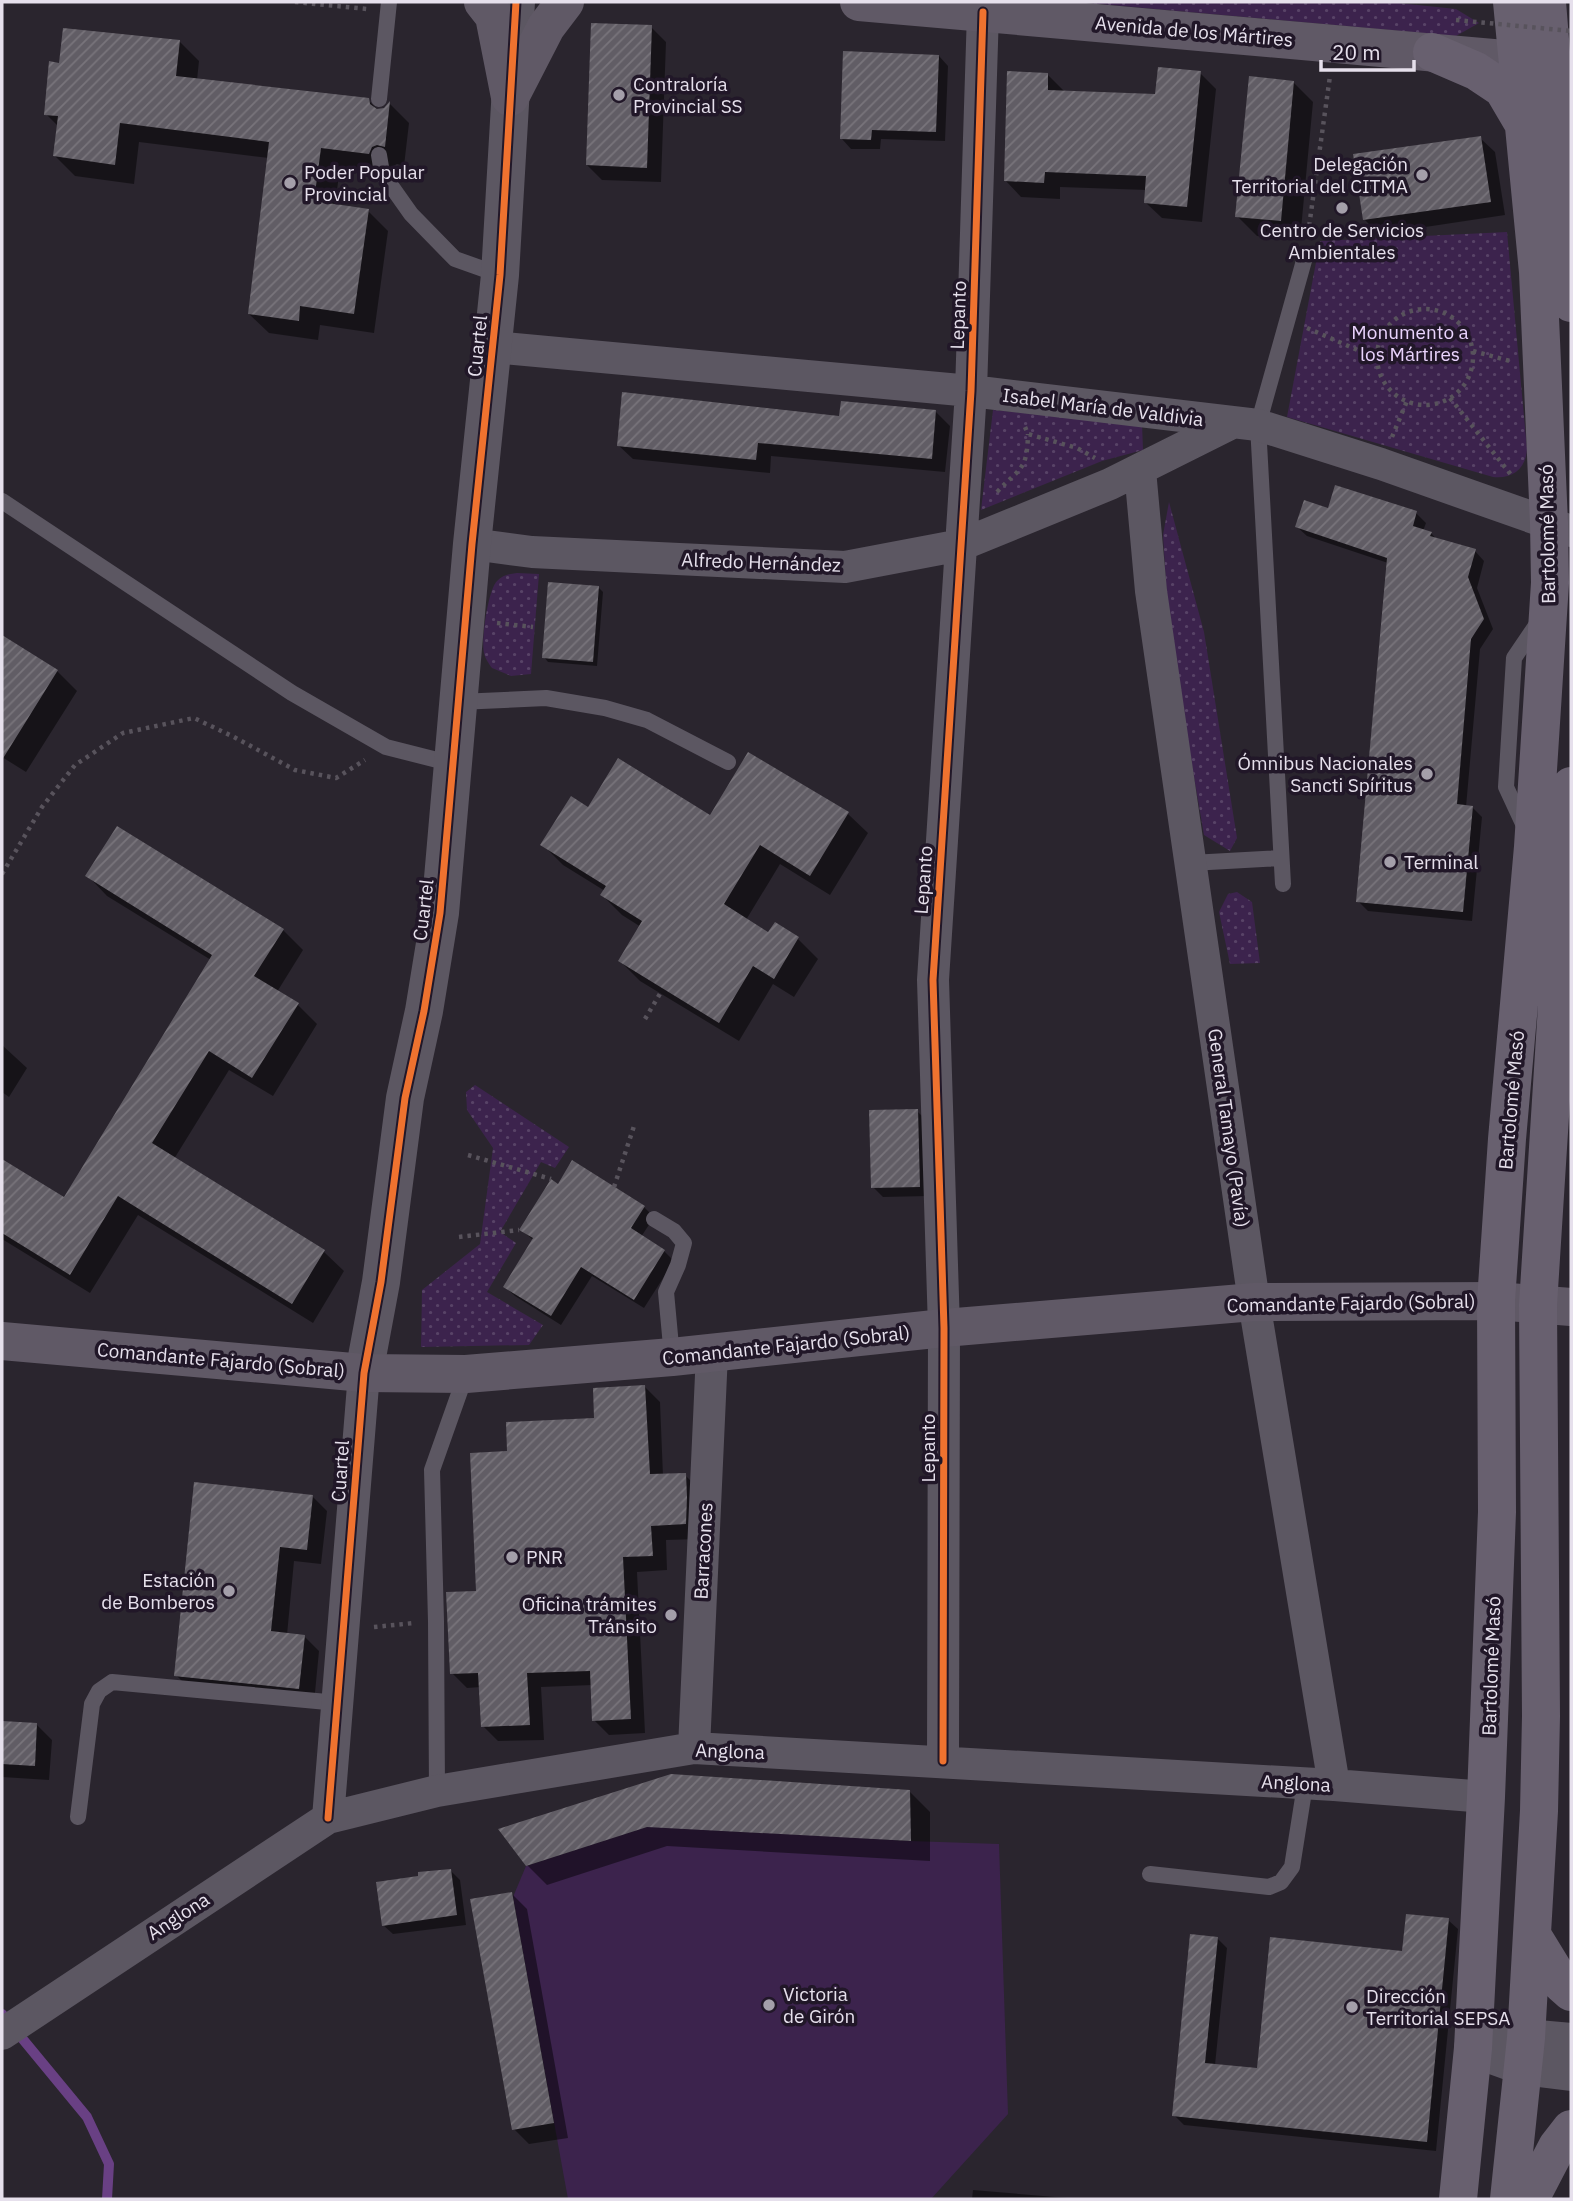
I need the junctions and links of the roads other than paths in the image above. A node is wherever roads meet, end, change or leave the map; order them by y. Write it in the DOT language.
graph roads {
  1 [pos="483,2"];
  2 [pos="516,2"];
  3 [pos="565,2"];
  4 [pos="859,2"];
  5 [pos="1512,2"];
  6 [pos="1547,2"];
  7 [pos="1571,5"];
  8 [pos="389,6"];
  9 [pos="983,7"];
  10 [pos="1432,52"];
  11 [pos="1553,54"];
  12 [pos="510,97"];
  13 [pos="379,99"];
  14 [pos="1524,125"];
  15 [pos="379,155"];
  16 [pos="1567,181"];
  17 [pos="1305,257"];
  18 [pos="500,275"];
  19 [pos="1571,303"];
  20 [pos="493,347"];
  21 [pos="971,391"];
  22 [pos="1245,424"];
  23 [pos="1140,470"];
  24 [pos="2,501"];
  25 [pos="1560,527"];
  26 [pos="472,544"];
  27 [pos="961,545"];
  28 [pos="458,702"];
  29 [pos="728,762"];
  30 [pos="453,764"];
  31 [pos="1571,786"];
  32 [pos="1281,858"];
  33 [pos="1191,863"];
  34 [pos="1283,884"];
  35 [pos="653,1219"];
  36 [pos="1496,1301"];
  37 [pos="1254,1303"];
  38 [pos="1555,1306"];
  39 [pos="944,1328"];
  40 [pos="2,1341"];
  41 [pos="712,1353"];
  42 [pos="672,1357"];
  43 [pos="364,1373"];
  44 [pos="466,1374"];
  45 [pos="338,1703"];
  46 [pos="694,1748"];
  47 [pos="943,1761"];
  48 [pos="1319,1785"];
  49 [pos="437,1791"];
  50 [pos="1486,1797"];
  51 [pos="78,1817"];
  52 [pos="328,1818"];
  53 [pos="1150,1874"];
  54 [pos="1532,1935"];
  55 [pos="1571,1992"];
  56 [pos="2,2034"];
  57 [pos="1571,2042"];
  58 [pos="1473,2048"];
  59 [pos="1525,2052"];
  60 [pos="1571,2072"];
  61 [pos="1571,2129"];
  62 [pos="1458,2199"];
  63 [pos="1509,2199"];
  64 [pos="1530,2199"];
  1 -- 12 [label="main road"];
  2 -- 12 [label="street, Cuartel"];
  3 -- 12 [label="main road"];
  4 -- 9 [label="main road, Avenida de los Mártires"];
  5 -- 11 [label="main road, Bartolomé Masó"];
  6 -- 7 [label="main road"];
  6 -- 11 [label="main road"];
  8 -- 13 [label="lane"];
  9 -- 10 [label="main road, Avenida de los Mártires"];
  9 -- 21 [label="street, Lepanto"];
  10 -- 11 [label="main road, Avenida de los Mártires"];
  10 -- 14 [label="main road"];
  11 -- 14 [label="main road, Bartolomé Masó"];
  11 -- 16 [label="main road, Bartolomé Masó"];
  12 -- 18 [label="street, Cuartel"];
  14 -- 25 [label="main road, Bartolomé Masó"];
  15 -- 18 [label="lane"];
  16 -- 19 [label="main road, Bartolomé Masó"];
  17 -- 22 [label="lane"];
  18 -- 20 [label="street, Cuartel"];
  20 -- 21 [label="street, Isabel María de Valdivia"];
  20 -- 26 [label="street, Cuartel"];
  21 -- 22 [label="street, Isabel María de Valdivia"];
  21 -- 27 [label="street, Lepanto"];
  22 -- 23 [label="street, Alfredo Hernández"];
  22 -- 25 [label="street, Isabel María de Valdivia"];
  22 -- 32 [label="lane"];
  23 -- 27 [label="street, Alfredo Hernández"];
  23 -- 33 [label="street, General Tamayo (Pavía)"];
  24 -- 30 [label="lane"];
  25 -- 36 [label="main road, Bartolomé Masó"];
  26 -- 27 [label="street, Alfredo Hernández"];
  26 -- 28 [label="street, Cuartel"];
  27 -- 39 [label="street, Lepanto"];
  28 -- 29 [label="lane"];
  28 -- 30 [label="street, Cuartel"];
  30 -- 43 [label="street, Cuartel"];
  31 -- 38 [label="main road, Bartolomé Masó"];
  32 -- 33 [label="lane"];
  32 -- 34 [label="lane"];
  33 -- 37 [label="street, General Tamayo (Pavía)"];
  35 -- 42 [label="lane"];
  36 -- 37 [label="main road, Comandante Fajardo (Sobral)"];
  36 -- 38 [label="main road, Comandante Fajardo (Sobral)"];
  36 -- 50 [label="main road, Bartolomé Masó"];
  37 -- 39 [label="main road, Comandante Fajardo (Sobral)"];
  37 -- 48 [label="street, General Tamayo (Pavía)"];
  38 -- 54 [label="main road, Bartolomé Masó"];
  39 -- 41 [label="main road, Comandante Fajardo (Sobral)"];
  39 -- 47 [label="street, Lepanto"];
  40 -- 43 [label="main road, Comandante Fajardo (Sobral)"];
  41 -- 42 [label="main road, Comandante Fajardo (Sobral)"];
  41 -- 46 [label="street, Barracones"];
  42 -- 44 [label="main road, Comandante Fajardo (Sobral)"];
  43 -- 44 [label="main road, Comandante Fajardo (Sobral)"];
  43 -- 45 [label="street, Cuartel"];
  44 -- 49 [label="lane"];
  45 -- 51 [label="lane"];
  45 -- 52 [label="street, Cuartel"];
  46 -- 47 [label="street, Anglona"];
  46 -- 49 [label="street, Anglona"];
  47 -- 48 [label="street, Anglona"];
  48 -- 50 [label="street, Anglona"];
  48 -- 53 [label="lane"];
  49 -- 52 [label="street, Anglona"];
  50 -- 58 [label="main road, Bartolomé Masó"];
  52 -- 56 [label="street, Anglona"];
  54 -- 55 [label="main road"];
  54 -- 59 [label="main road, Bartolomé Masó"];
  57 -- 59 [label="street"];
  58 -- 59 [label="street"];
  58 -- 62 [label="main road, Bartolomé Masó"];
  59 -- 60 [label="street"];
  59 -- 63 [label="main road, Bartolomé Masó"];
  61 -- 64 [label="main road"];
}
